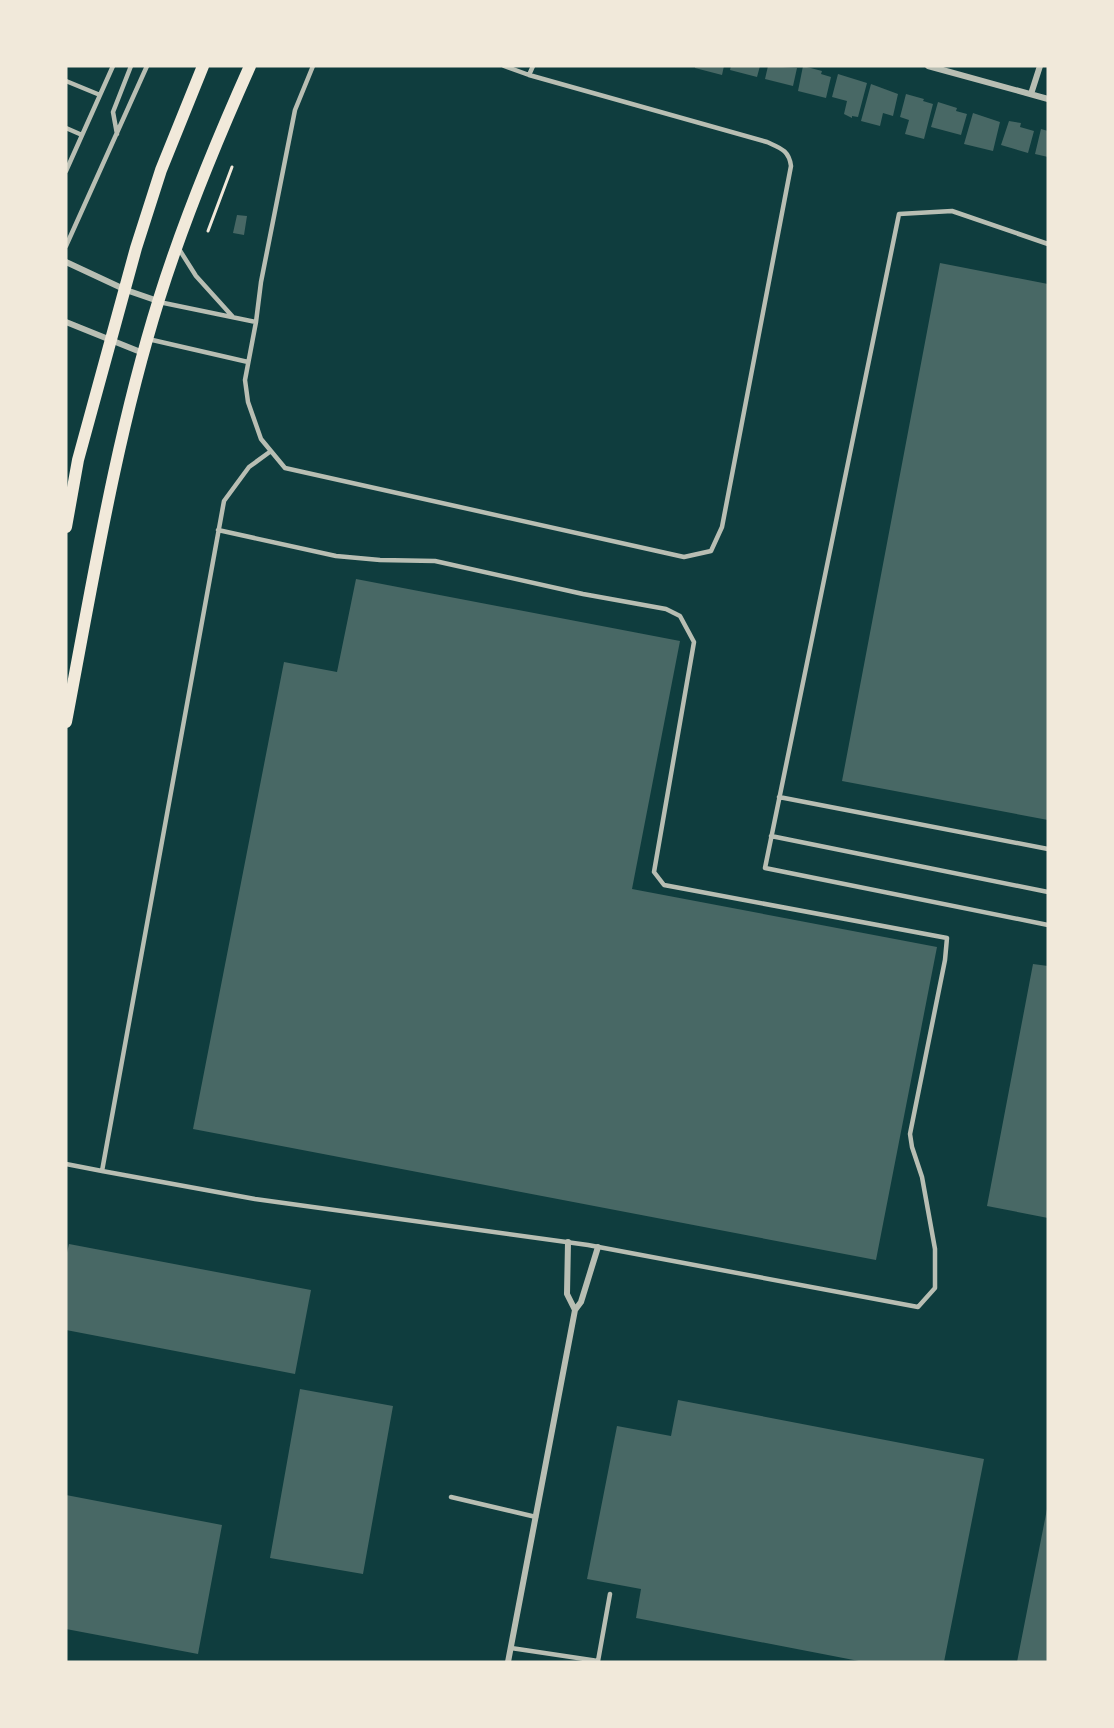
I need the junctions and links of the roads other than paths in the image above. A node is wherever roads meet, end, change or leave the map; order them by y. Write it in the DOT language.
graph roads {
  1 [pos="113,66"];
  2 [pos="131,66"];
  3 [pos="147,66"];
  4 [pos="203,66"];
  5 [pos="250,66"];
  6 [pos="314,66"];
  7 [pos="504,66"];
  8 [pos="533,66"];
  9 [pos="928,66"];
  10 [pos="1040,66"];
  11 [pos="529,75"];
  12 [pos="66,81"];
  13 [pos="1031,94"];
  14 [pos="100,95"];
  15 [pos="1048,99"];
  16 [pos="66,128"];
  17 [pos="117,134"];
  18 [pos="82,135"];
  19 [pos="66,171"];
  20 [pos="1048,244"];
  21 [pos="176,245"];
  22 [pos="66,246"];
  23 [pos="66,262"];
  24 [pos="126,290"];
  25 [pos="158,301"];
  26 [pos="234,317"];
  27 [pos="66,322"];
  28 [pos="256,322"];
  29 [pos="148,339"];
  30 [pos="112,341"];
  31 [pos="144,354"];
  32 [pos="248,362"];
  33 [pos="271,451"];
  34 [pos="66,527"];
  35 [pos="218,530"];
  36 [pos="66,722"];
  37 [pos="779,797"];
  38 [pos="771,836"];
  39 [pos="1048,849"];
  40 [pos="1048,892"];
  41 [pos="1048,925"];
  42 [pos="66,1164"];
  43 [pos="102,1171"];
  44 [pos="568,1242"];
  45 [pos="598,1247"];
  46 [pos="575,1310"];
  47 [pos="451,1497"];
  48 [pos="536,1517"];
  49 [pos="610,1594"];
  50 [pos="511,1648"];
  51 [pos="555,1654"];
  52 [pos="598,1661"];
  53 [pos="508,1662"];
  54 [pos="554,1662"];
  55 [pos="606,1662"];
  1 -- 14 [label="lane"];
  2 -- 17 [label="lane"];
  3 -- 17 [label="lane"];
  4 -- 24 [label="main road"];
  5 -- 21 [label="main road"];
  6 -- 28 [label="lane"];
  7 -- 11 [label="lane"];
  8 -- 11 [label="lane"];
  9 -- 13 [label="street"];
  10 -- 13 [label="street"];
  11 -- 33 [label="lane"];
  12 -- 14 [label="lane"];
  13 -- 15 [label="street"];
  14 -- 18 [label="lane"];
  16 -- 18 [label="lane"];
  17 -- 22 [label="lane"];
  18 -- 19 [label="lane"];
  20 -- 37 [label="lane"];
  21 -- 25 [label="main road"];
  21 -- 26 [label="lane"];
  23 -- 24 [label="street"];
  24 -- 25 [label="street"];
  24 -- 30 [label="main road"];
  25 -- 26 [label="lane"];
  25 -- 29 [label="main road"];
  26 -- 28 [label="lane"];
  27 -- 30 [label="street"];
  28 -- 32 [label="lane"];
  29 -- 31 [label="main road"];
  29 -- 32 [label="lane"];
  30 -- 31 [label="street"];
  30 -- 34 [label="main road"];
  31 -- 36 [label="main road"];
  32 -- 33 [label="lane"];
  33 -- 35 [label="lane"];
  35 -- 43 [label="lane"];
  35 -- 45 [label="lane"];
  37 -- 38 [label="lane"];
  37 -- 39 [label="lane"];
  38 -- 40 [label="lane"];
  38 -- 41 [label="lane"];
  42 -- 43 [label="lane"];
  43 -- 44 [label="lane"];
  44 -- 45 [label="lane"];
  44 -- 46 [label="street"];
  45 -- 46 [label="street"];
  46 -- 48 [label="street"];
  47 -- 48 [label="lane"];
  48 -- 50 [label="street"];
  49 -- 52 [label="lane"];
  50 -- 51 [label="lane"];
  50 -- 53 [label="street"];
  51 -- 52 [label="lane"];
  51 -- 54 [label="lane"];
  52 -- 55 [label="lane"];
}
